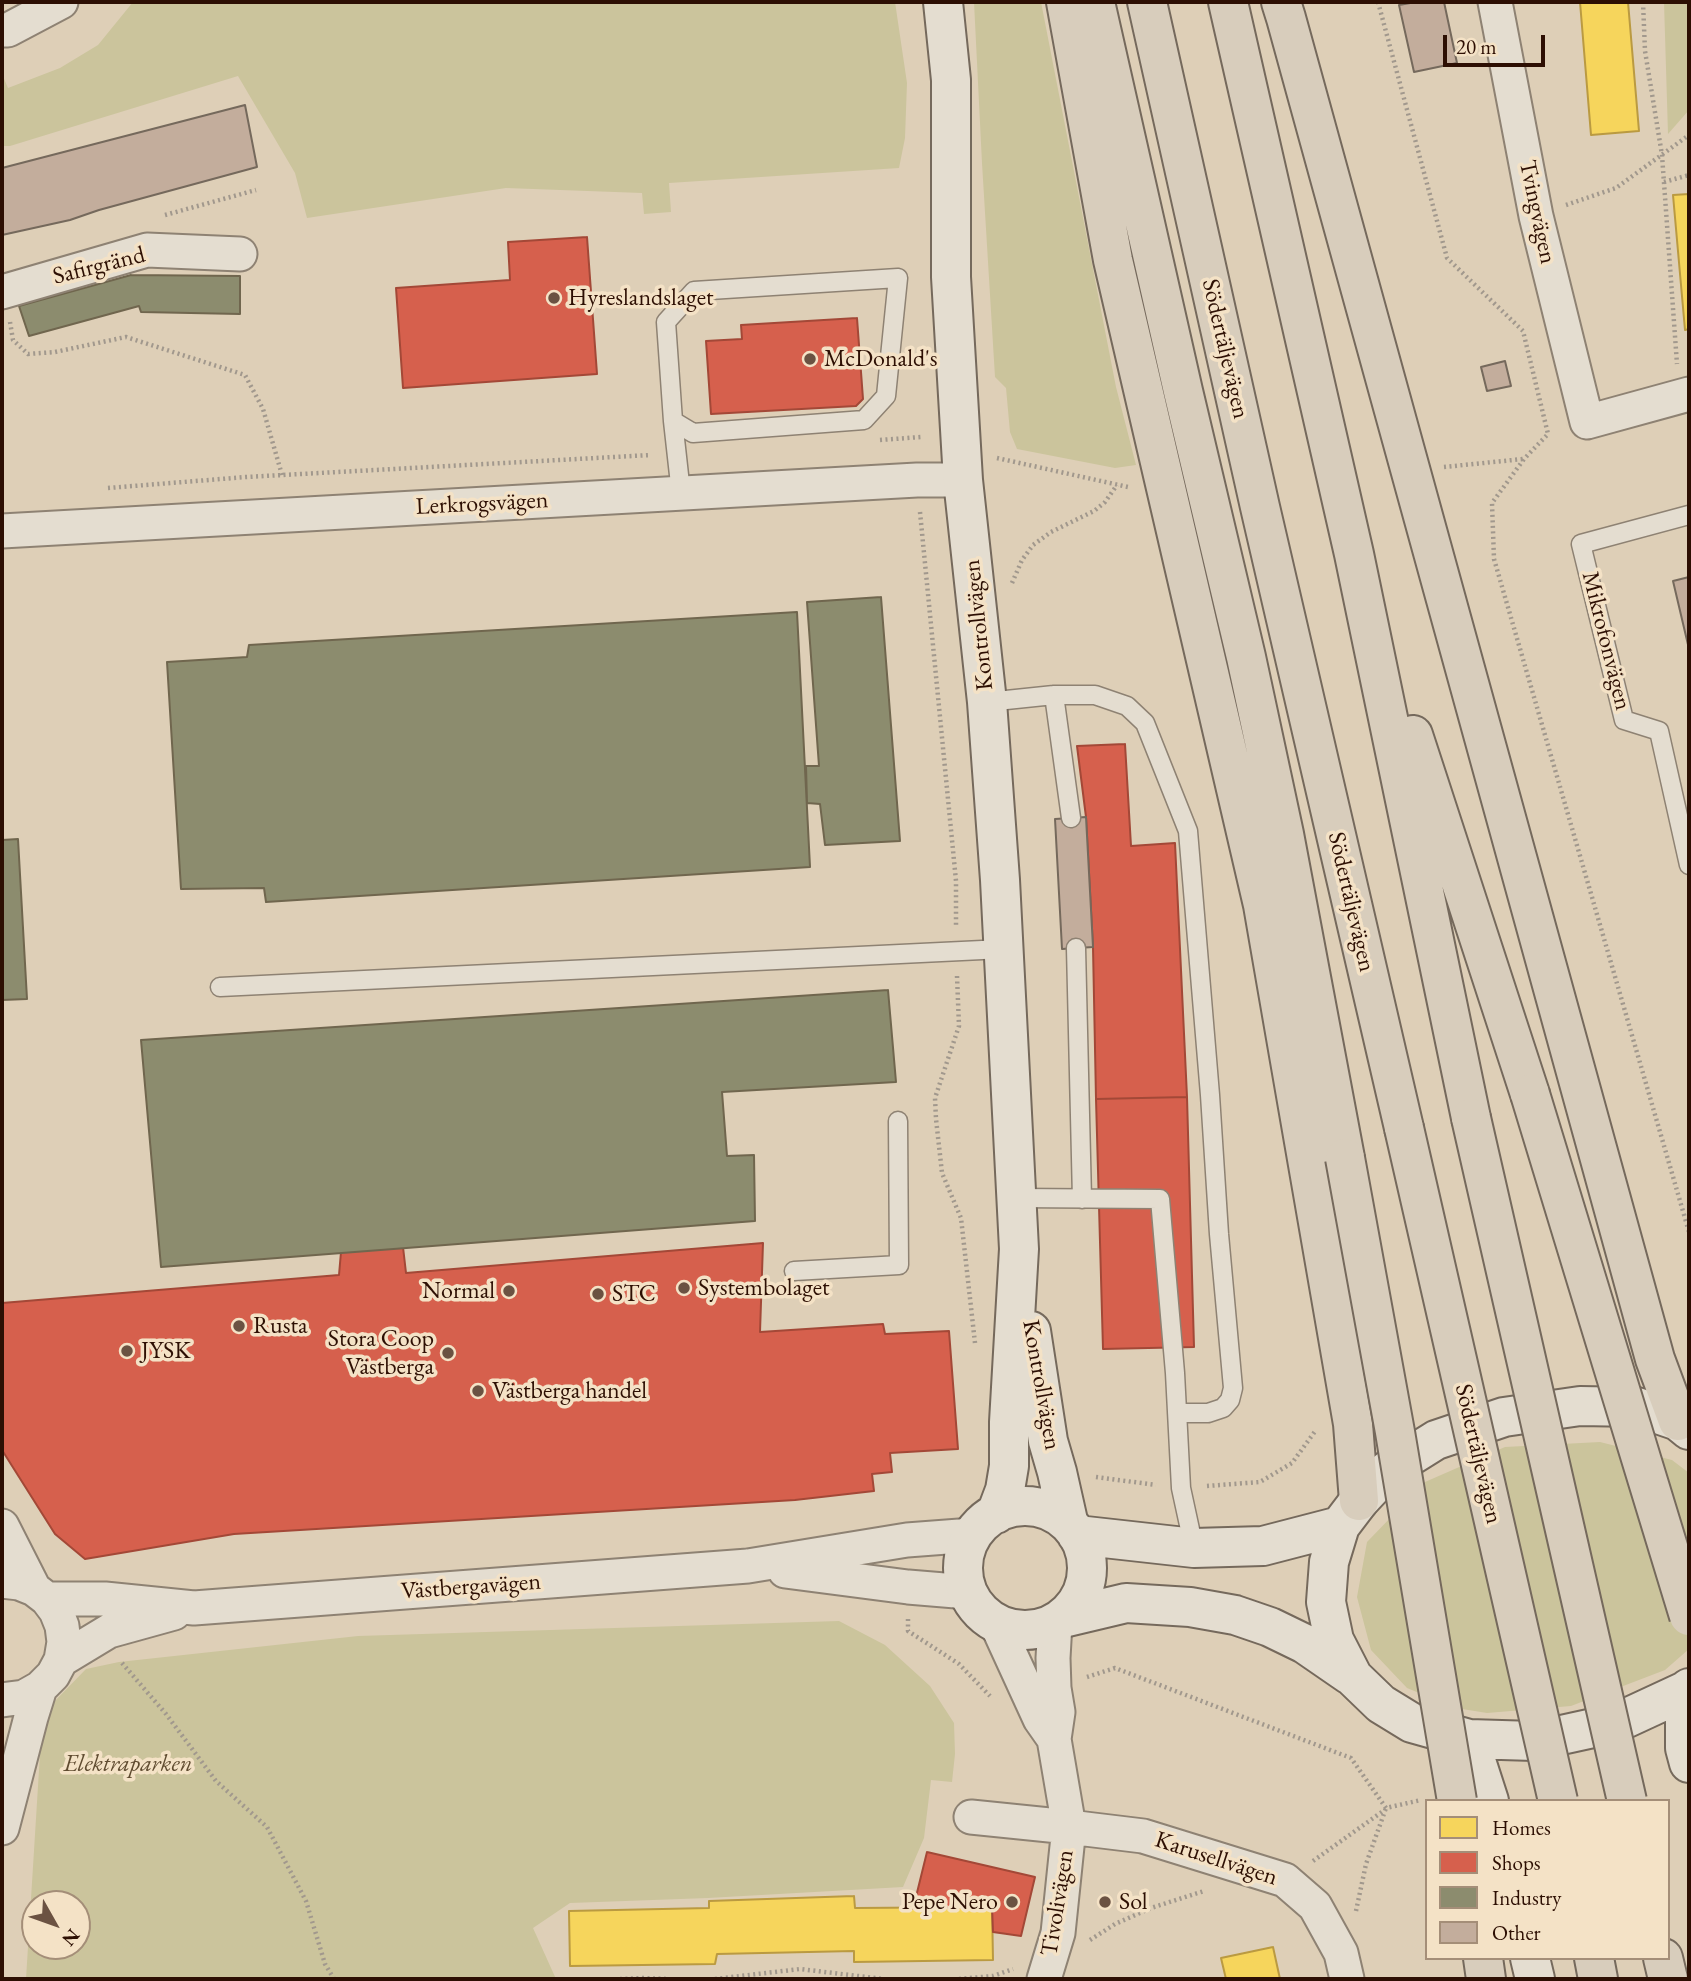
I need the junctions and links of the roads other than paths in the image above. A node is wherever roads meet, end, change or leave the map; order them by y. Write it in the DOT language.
graph roads {
  1 [pos="61,2"];
  2 [pos="943,2"];
  3 [pos="1066,2"];
  4 [pos="1095,2"];
  5 [pos="1147,2"];
  6 [pos="1228,2"];
  7 [pos="1281,2"];
  8 [pos="1495,2"];
  9 [pos="2,30"];
  10 [pos="240,254"];
  11 [pos="5,304"];
  12 [pos="1685,395"];
  13 [pos="673,421"];
  14 [pos="963,480"];
  15 [pos="681,494"];
  16 [pos="1689,515"];
  17 [pos="2,531"];
  18 [pos="1354,554"];
  19 [pos="1054,695"];
  20 [pos="987,702"];
  21 [pos="1071,818"];
  22 [pos="1689,865"];
  23 [pos="1076,948"];
  24 [pos="1003,949"];
  25 [pos="220,986"];
  26 [pos="898,1121"];
  27 [pos="1016,1198"];
  28 [pos="1082,1199"];
  29 [pos="1019,1249"];
  30 [pos="794,1271"];
  31 [pos="1177,1413"];
  32 [pos="1684,1425"];
  33 [pos="1350,1514"];
  34 [pos="985,1525"];
  35 [pos="2,1526"];
  36 [pos="1072,1528"];
  37 [pos="1194,1548"];
  38 [pos="747,1566"];
  39 [pos="2,1581"];
  40 [pos="968,1592"];
  41 [pos="40,1594"];
  42 [pos="194,1608"];
  43 [pos="1689,1616"];
  44 [pos="1059,1620"];
  45 [pos="996,1623"];
  46 [pos="61,1660"];
  47 [pos="1353,1677"];
  48 [pos="40,1688"];
  49 [pos="1687,1689"];
  50 [pos="2,1700"];
  51 [pos="1054,1739"];
  52 [pos="1469,1739"];
  53 [pos="1689,1763"];
  54 [pos="1444,1799"];
  55 [pos="1488,1799"];
  56 [pos="1558,1799"];
  57 [pos="1627,1799"];
  58 [pos="971,1816"];
  59 [pos="1069,1827"];
  60 [pos="2,1828"];
  61 [pos="1483,1960"];
  62 [pos="1530,1960"];
  63 [pos="1594,1960"];
  64 [pos="1034,1972"];
  65 [pos="1347,1979"];
  66 [pos="1486,1979"];
  67 [pos="1535,1979"];
  68 [pos="1598,1979"];
  1 -- 9 [label="street"];
  2 -- 14 [label="street, Kontrollvägen"];
  3 -- 33 [label="highway"];
  4 -- 54 [label="highway, bridge"];
  5 -- 56 [label="highway, Södertäljevägen, bridge"];
  6 -- 18 [label="highway"];
  7 -- 32 [label="highway"];
  8 -- 12 [label="street, Tvingvägen"];
  10 -- 11 [label="street, Safirgränd"];
  13 -- 13 [label="lane"];
  13 -- 15 [label="lane"];
  14 -- 15 [label="street, Lerkrogsvägen"];
  14 -- 20 [label="street, Kontrollvägen"];
  15 -- 17 [label="street, Lerkrogsvägen"];
  16 -- 22 [label="lane, Mikrofonvägen"];
  18 -- 43 [label="highway, bridge"];
  18 -- 57 [label="highway, bridge"];
  19 -- 20 [label="lane"];
  19 -- 21 [label="lane"];
  19 -- 31 [label="lane"];
  20 -- 24 [label="street, Kontrollvägen"];
  23 -- 28 [label="lane"];
  24 -- 25 [label="lane"];
  24 -- 27 [label="street, Kontrollvägen"];
  26 -- 30 [label="lane"];
  27 -- 28 [label="lane"];
  27 -- 29 [label="street, Kontrollvägen"];
  28 -- 31 [label="lane"];
  29 -- 34 [label="street, Kontrollvägen"];
  29 -- 36 [label="street, Kontrollvägen"];
  31 -- 37 [label="lane"];
  32 -- 33 [label="street"];
  33 -- 37 [label="street"];
  33 -- 47 [label="street"];
  34 -- 36 [label="street"];
  34 -- 38 [label="street, Västbergavägen"];
  34 -- 40 [label="street"];
  35 -- 41 [label="street"];
  36 -- 37 [label="street"];
  36 -- 44 [label="street"];
  38 -- 40 [label="street, Västbergavägen"];
  38 -- 42 [label="street, Västbergavägen"];
  39 -- 41 [label="street, Västbergavägen"];
  40 -- 45 [label="street"];
  41 -- 42 [label="street, Västbergavägen"];
  41 -- 46 [label="street"];
  42 -- 46 [label="street, Västbergavägen"];
  44 -- 45 [label="street"];
  44 -- 47 [label="street"];
  44 -- 51 [label="street"];
  45 -- 51 [label="street"];
  46 -- 48 [label="street"];
  47 -- 52 [label="street"];
  48 -- 50 [label="street"];
  48 -- 60 [label="street"];
  49 -- 52 [label="street"];
  49 -- 53 [label="street"];
  51 -- 59 [label="street"];
  52 -- 55 [label="street"];
  58 -- 59 [label="street, Karusellvägen"];
  59 -- 64 [label="street, Tivolivägen"];
  59 -- 65 [label="street, Karusellvägen"];
  61 -- 66 [label="highway"];
  62 -- 67 [label="street"];
  63 -- 68 [label="highway"];
}
